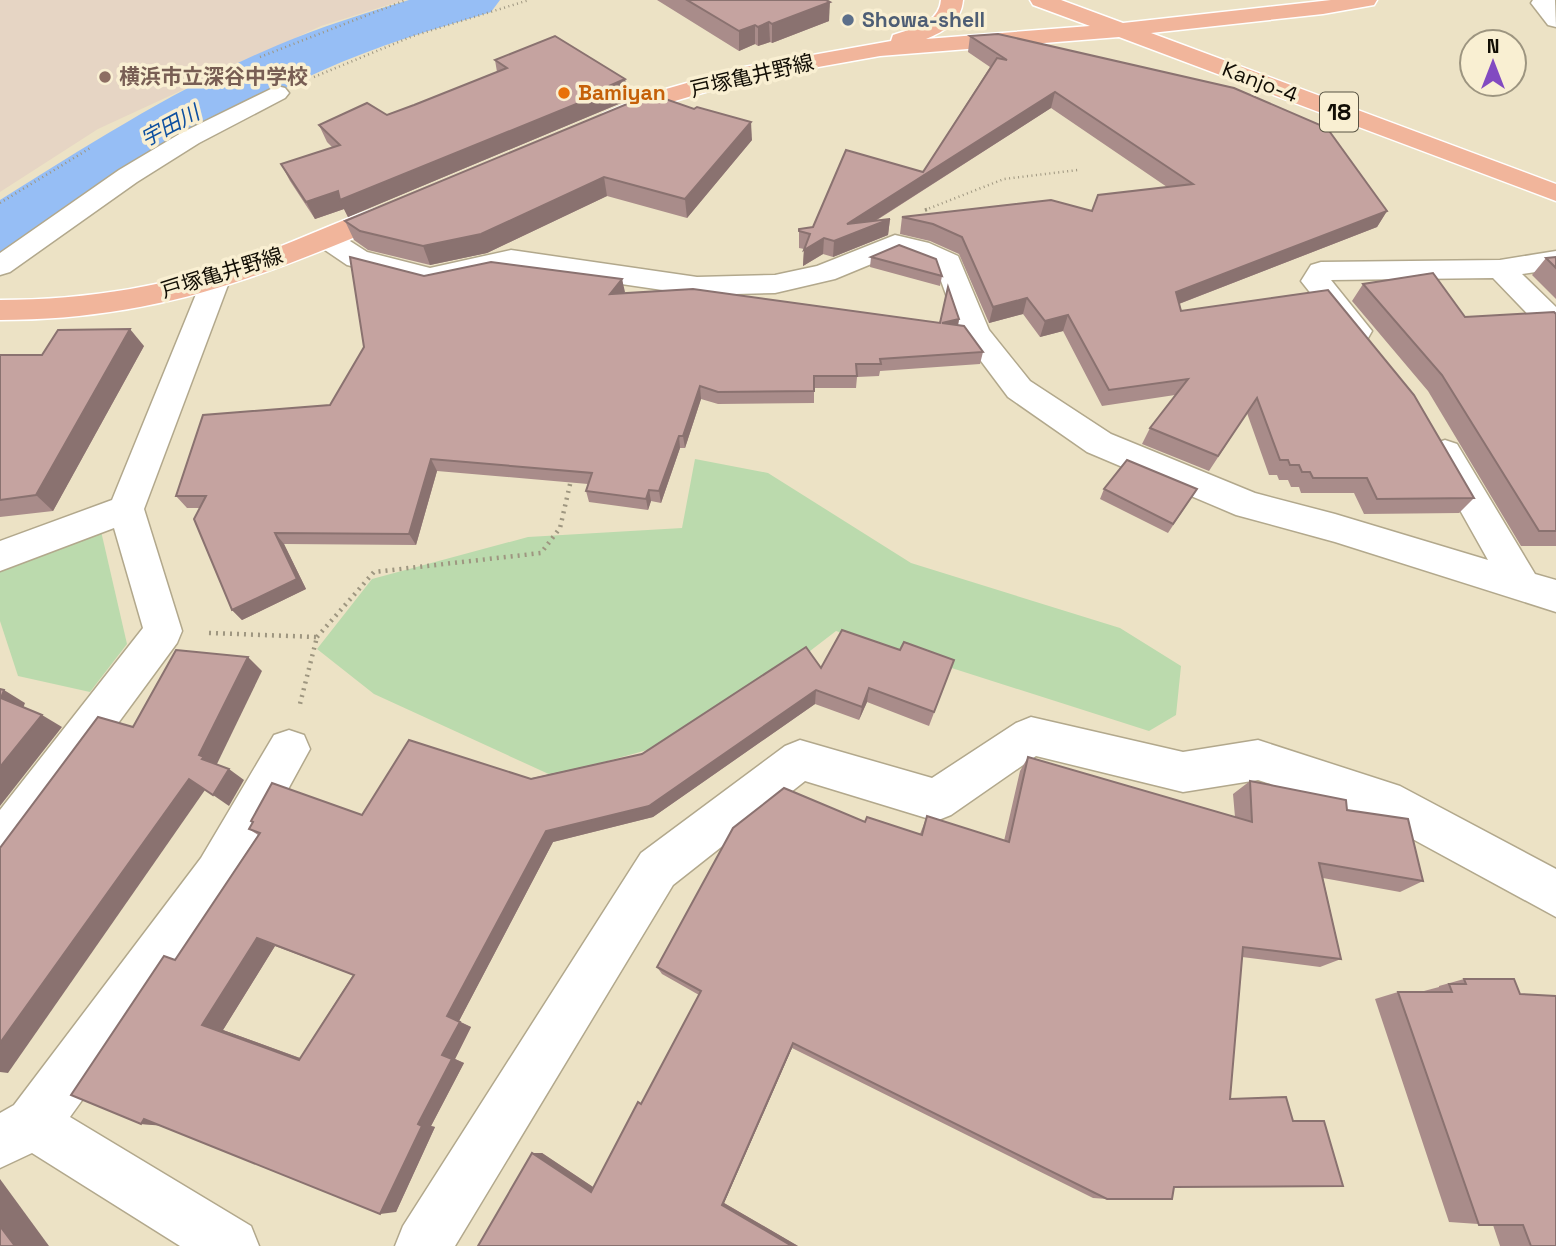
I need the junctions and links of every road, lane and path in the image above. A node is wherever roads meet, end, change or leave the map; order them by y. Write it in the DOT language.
graph roads {
  1 [pos="529,0"];
  2 [pos="952,0"];
  3 [pos="1041,0"];
  4 [pos="1366,0"];
  5 [pos="1544,0"];
  6 [pos="1556,20"];
  7 [pos="1122,30"];
  8 [pos="880,49"];
  9 [pos="277,93"];
  10 [pos="585,131"];
  11 [pos="1077,170"];
  12 [pos="1556,193"];
  13 [pos="427,198"];
  14 [pos="326,238"];
  15 [pos="868,256"];
  16 [pos="1556,260"];
  17 [pos="0,267"];
  18 [pos="1500,269"];
  19 [pos="217,278"];
  20 [pos="0,310"];
  21 [pos="1556,325"];
  22 [pos="1374,352"];
  23 [pos="1428,424"];
  24 [pos="571,479"];
  25 [pos="126,509"];
  26 [pos="0,556"];
  27 [pos="1522,585"];
  28 [pos="1556,596"];
  29 [pos="163,631"];
  30 [pos="317,637"];
  31 [pos="289,749"];
  32 [pos="0,846"];
  33 [pos="1556,894"];
  34 [pos="17,1133"];
  35 [pos="228,1245"];
  36 [pos="423,1246"];
  1 -- 9 [label="path"];
  2 -- 8 [label="main road"];
  3 -- 7 [label="main road, 18"];
  4 -- 7 [label="main road, 戸塚亀井野線"];
  5 -- 6 [label="street"];
  7 -- 8 [label="main road, 戸塚亀井野線"];
  7 -- 12 [label="main road, Kanjo-4 / 18"];
  8 -- 10 [label="main road, 戸塚亀井野線"];
  9 -- 17 [label="street"];
  11 -- 15 [label="path"];
  13 -- 14 [label="main road, 戸塚亀井野線"];
  14 -- 15 [label="street"];
  14 -- 19 [label="main road, 戸塚亀井野線"];
  15 -- 27 [label="street"];
  16 -- 18 [label="street"];
  18 -- 21 [label="street"];
  18 -- 22 [label="street"];
  19 -- 20 [label="main road, 戸塚亀井野線"];
  19 -- 25 [label="street"];
  23 -- 27 [label="street"];
  24 -- 30 [label="path"];
  25 -- 26 [label="street"];
  25 -- 29 [label="street"];
  27 -- 28 [label="street"];
  29 -- 30 [label="path"];
  29 -- 32 [label="street"];
  30 -- 31 [label="path"];
  31 -- 34 [label="street"];
  33 -- 36 [label="street"];
  34 -- 35 [label="street"];
}
